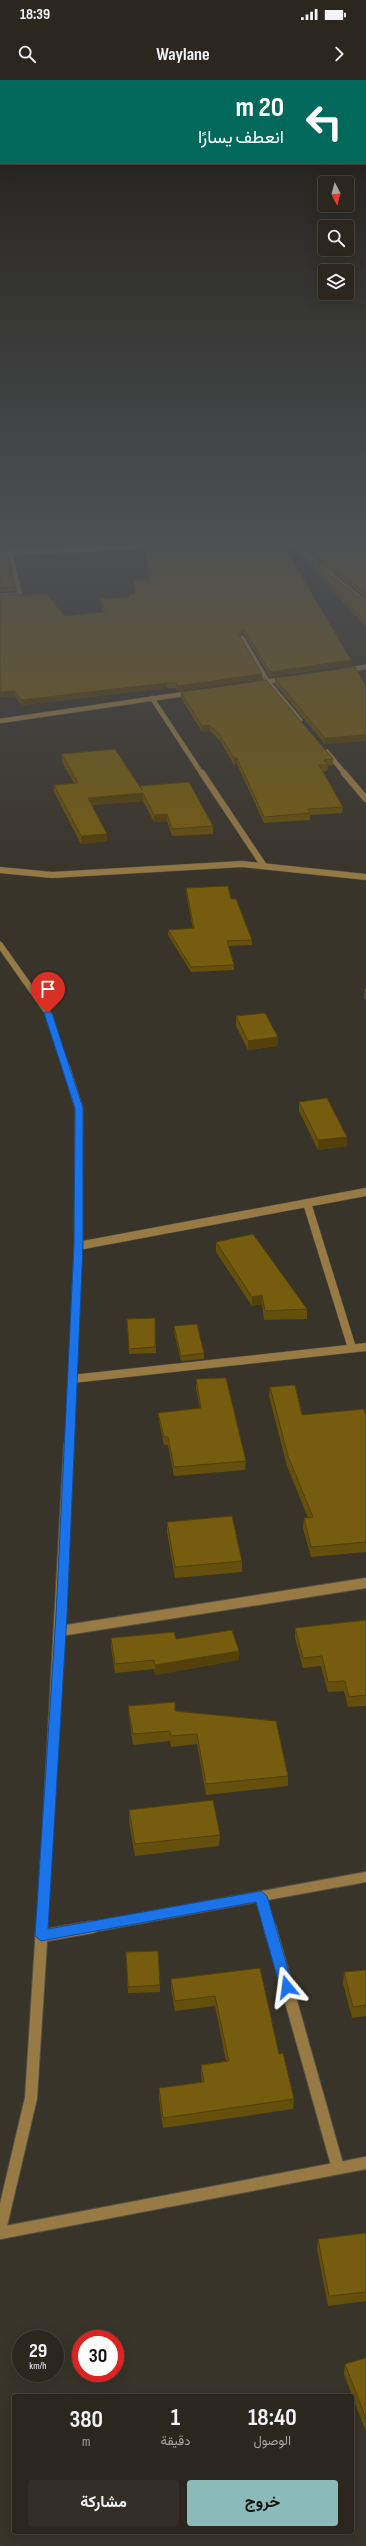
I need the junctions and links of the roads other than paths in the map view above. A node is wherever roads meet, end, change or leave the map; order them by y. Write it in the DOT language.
graph roads {
  1 [pos="254,659"];
  2 [pos="366,667"];
  3 [pos="336,671"];
  4 [pos="291,678"];
  5 [pos="268,682"];
  6 [pos="253,684"];
  7 [pos="198,692"];
  8 [pos="152,698"];
  9 [pos="0,721"];
  10 [pos="302,723"];
  11 [pos="322,746"];
  12 [pos="366,799"];
  13 [pos="264,866"];
  14 [pos="0,870"];
  15 [pos="366,877"];
  16 [pos="0,945"];
  17 [pos="366,1192"];
  18 [pos="307,1203"];
  19 [pos="78,1246"];
  20 [pos="366,1347"];
  21 [pos="352,1348"];
  22 [pos="72,1379"];
  23 [pos="366,1583"];
  24 [pos="60,1631"];
  25 [pos="366,1877"];
  26 [pos="261,1896"];
  27 [pos="41,1936"];
  28 [pos="366,2163"];
  29 [pos="338,2168"];
  30 [pos="0,2231"];
  1 -- 5 [label="street"];
  2 -- 3 [label="street"];
  4 -- 5 [label="street"];
  5 -- 6 [label="street"];
  5 -- 10 [label="street"];
  7 -- 8 [label="street"];
  8 -- 9 [label="street"];
  8 -- 13 [label="street"];
  11 -- 12 [label="street"];
  13 -- 14 [label="street"];
  13 -- 15 [label="street"];
  16 -- 19 [label="street"];
  17 -- 18 [label="street"];
  18 -- 19 [label="street"];
  18 -- 21 [label="street"];
  19 -- 22 [label="street"];
  20 -- 21 [label="street"];
  21 -- 22 [label="street"];
  22 -- 24 [label="street"];
  23 -- 24 [label="street"];
  24 -- 27 [label="street"];
  25 -- 26 [label="street"];
  26 -- 27 [label="street"];
  26 -- 29 [label="street"];
  27 -- 30 [label="street"];
  28 -- 29 [label="street"];
  29 -- 30 [label="street"];
}
